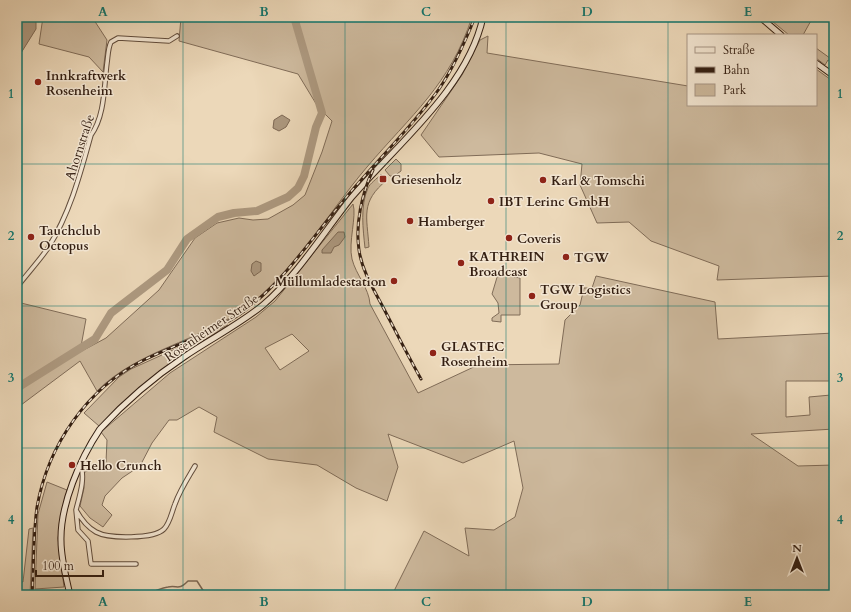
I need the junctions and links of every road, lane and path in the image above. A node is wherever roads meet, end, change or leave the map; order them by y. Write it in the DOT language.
graph roads {
  1 [pos="484,17"];
  2 [pos="760,17"];
  3 [pos="779,34"];
  4 [pos="177,36"];
  5 [pos="817,64"];
  6 [pos="834,67"];
  7 [pos="829,73"];
  8 [pos="834,76"];
  9 [pos="17,286"];
  10 [pos="81,465"];
  11 [pos="195,466"];
  12 [pos="76,510"];
  13 [pos="136,564"];
  14 [pos="70,595"];
  1 -- 10 [label="main road, Rosenheimer Straße"];
  2 -- 3 [label="main road"];
  4 -- 9 [label="street, Ahornstraße"];
  5 -- 7 [label="main road"];
  6 -- 7 [label="street"];
  7 -- 8 [label="main road"];
  10 -- 12 [label="street"];
  10 -- 14 [label="main road, Rosenheimer Straße"];
  11 -- 12 [label="street"];
  12 -- 13 [label="street"];
}
